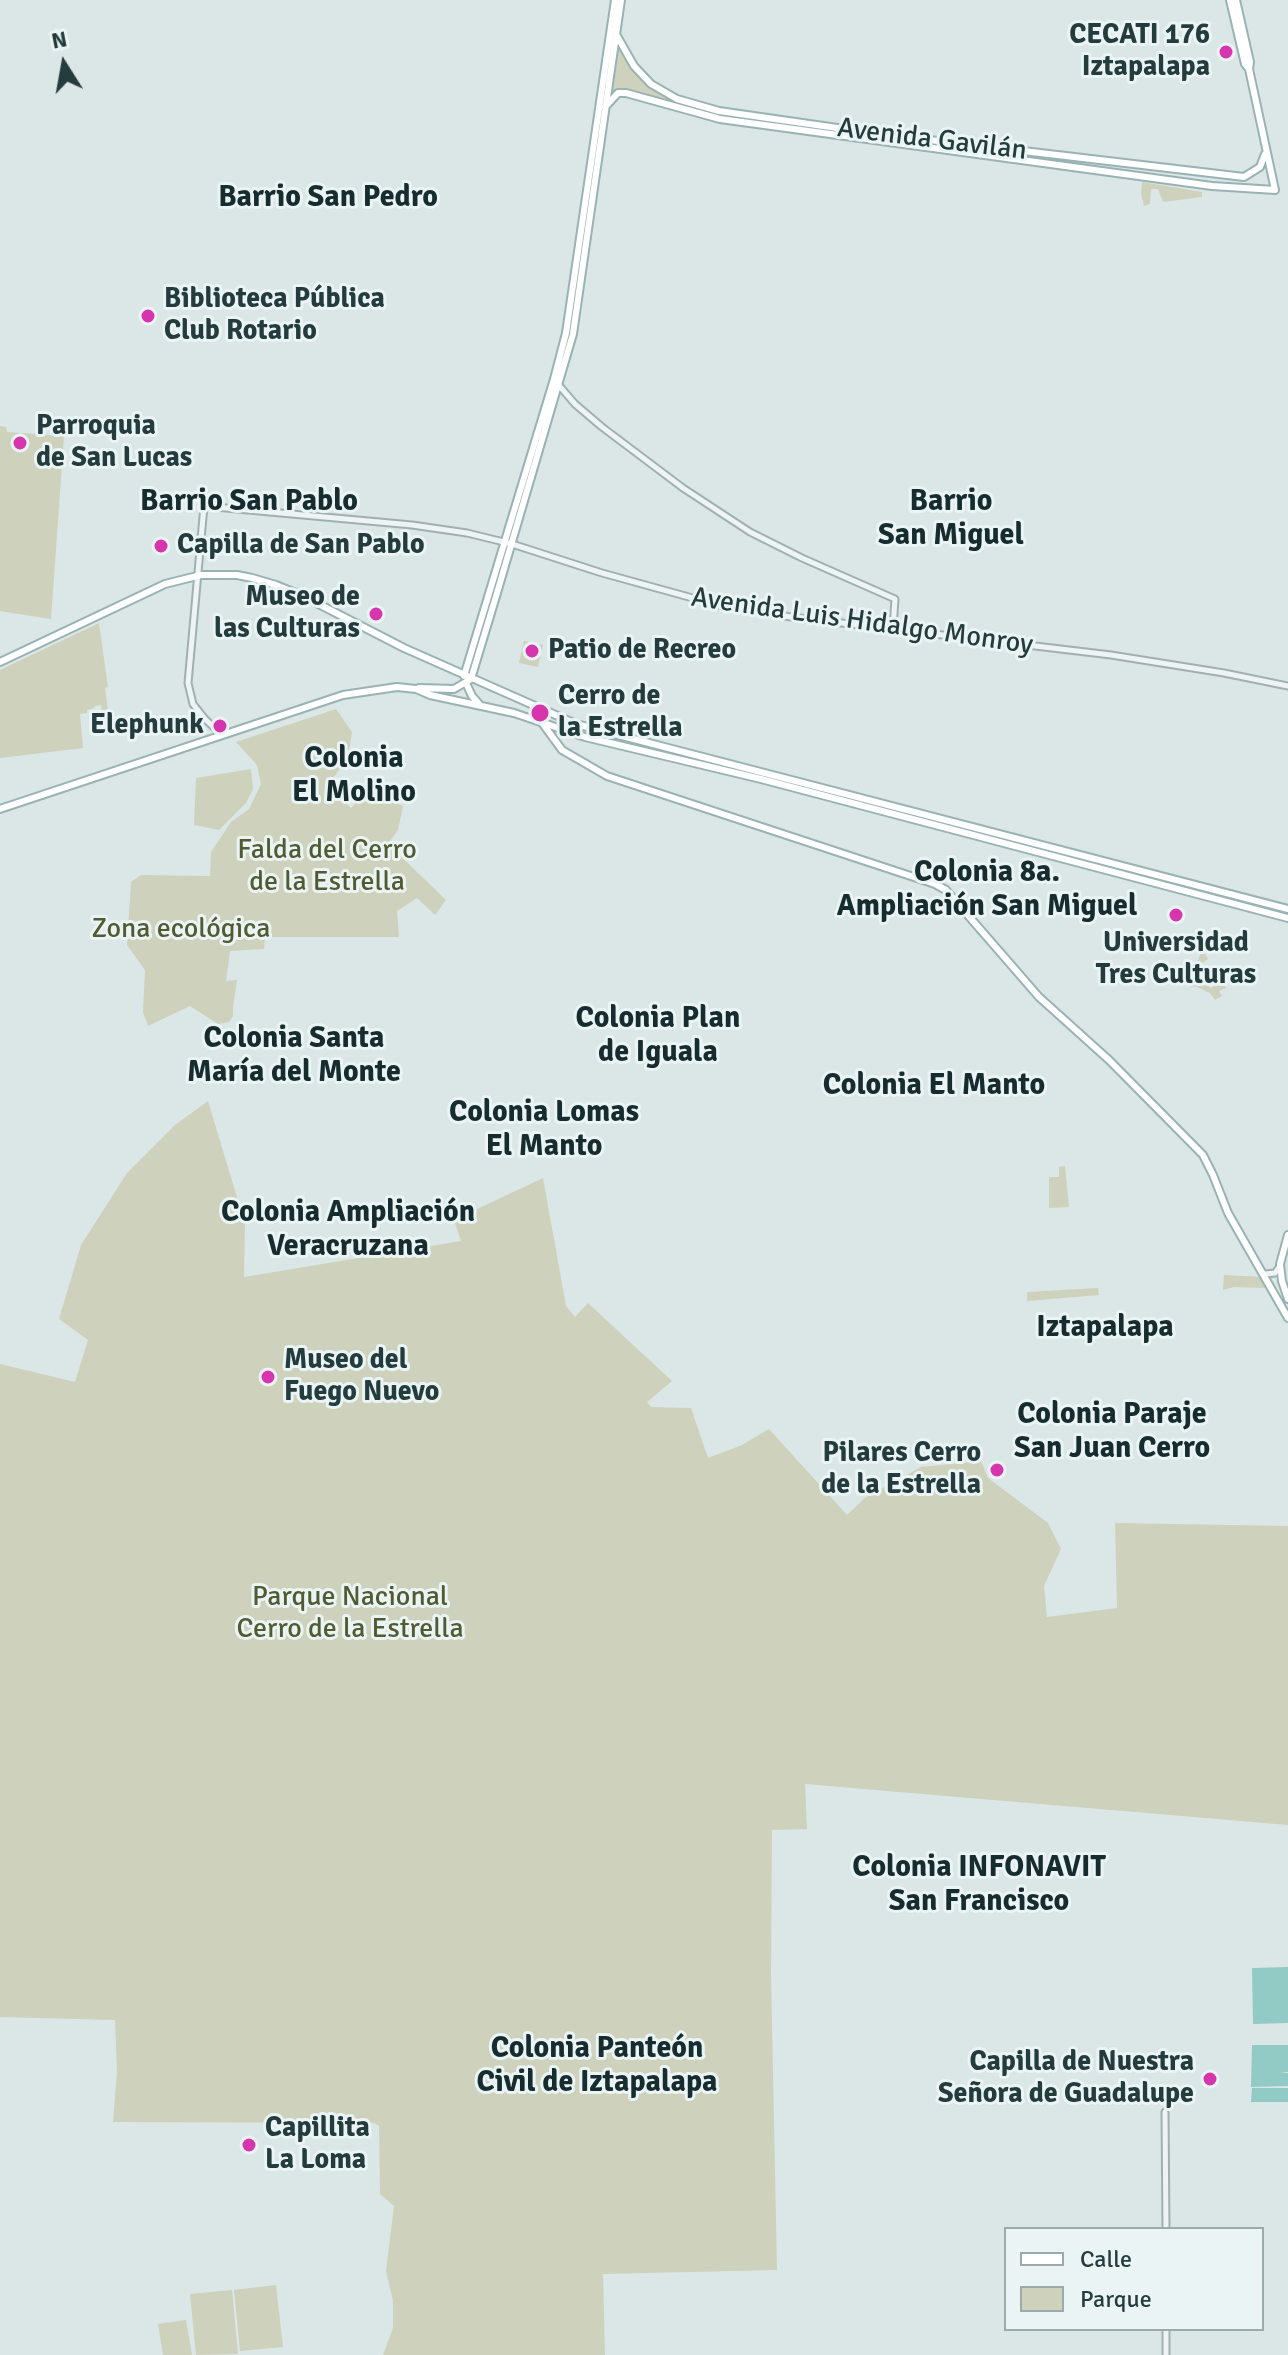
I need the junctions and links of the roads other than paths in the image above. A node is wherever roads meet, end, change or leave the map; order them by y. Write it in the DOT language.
graph roads {
  1 [pos="618,0"];
  2 [pos="1233,0"];
  3 [pos="616,33"];
  4 [pos="612,43"];
  5 [pos="605,92"];
  6 [pos="618,93"];
  7 [pos="677,99"];
  8 [pos="605,107"];
  9 [pos="674,107"];
  10 [pos="702,111"];
  11 [pos="1266,150"];
  12 [pos="556,382"];
  13 [pos="508,542"];
  14 [pos="197,575"];
  15 [pos="893,628"];
  16 [pos="0,662"];
  17 [pos="467,679"];
  18 [pos="1288,686"];
  19 [pos="416,689"];
  20 [pos="487,707"];
  21 [pos="540,722"];
  22 [pos="222,735"];
  23 [pos="0,809"];
  24 [pos="1288,909"];
  25 [pos="1288,918"];
  26 [pos="1288,1235"];
  27 [pos="1280,1264"];
  28 [pos="1265,1274"];
  29 [pos="1288,1299"];
  30 [pos="1288,1318"];
  31 [pos="1165,2112"];
  32 [pos="1166,2227"];
  33 [pos="1166,2331"];
  34 [pos="1166,2355"];
  1 -- 3 [label="main road"];
  1 -- 4 [label="main road"];
  2 -- 11 [label="main road"];
  3 -- 4 [label="main road"];
  3 -- 7 [label="main road, Avenida Gavilán"];
  4 -- 5 [label="main road"];
  5 -- 6 [label="main road, Avenida Gavilán"];
  5 -- 8 [label="main road"];
  5 -- 12 [label="main road"];
  6 -- 8 [label="main road"];
  6 -- 9 [label="main road, Avenida Gavilán"];
  7 -- 9 [label="main road"];
  7 -- 10 [label="main road, Avenida Gavilán"];
  8 -- 12 [label="main road"];
  9 -- 10 [label="main road, Avenida Gavilán"];
  10 -- 11 [label="main road, Avenida Gavilán"];
  10 -- 11 [label="main road, Avenida Gavilán"];
  12 -- 13 [label="main road"];
  12 -- 15 [label="street"];
  13 -- 14 [label="street, Avenida Luis Hidalgo Monroy"];
  13 -- 15 [label="street, Avenida Luis Hidalgo Monroy"];
  13 -- 17 [label="main road"];
  14 -- 16 [label="main road"];
  14 -- 17 [label="main road"];
  14 -- 22 [label="street"];
  15 -- 18 [label="street, Avenida Luis Hidalgo Monroy"];
  17 -- 19 [label="main road"];
  17 -- 20 [label="main road"];
  17 -- 24 [label="main road"];
  19 -- 20 [label="main road"];
  19 -- 22 [label="main road"];
  20 -- 21 [label="main road"];
  21 -- 25 [label="main road"];
  21 -- 28 [label="main road"];
  22 -- 23 [label="main road"];
  26 -- 27 [label="main road"];
  27 -- 28 [label="street"];
  27 -- 29 [label="main road"];
  28 -- 30 [label="main road"];
  31 -- 32 [label="street"];
  33 -- 34 [label="street"];
}
